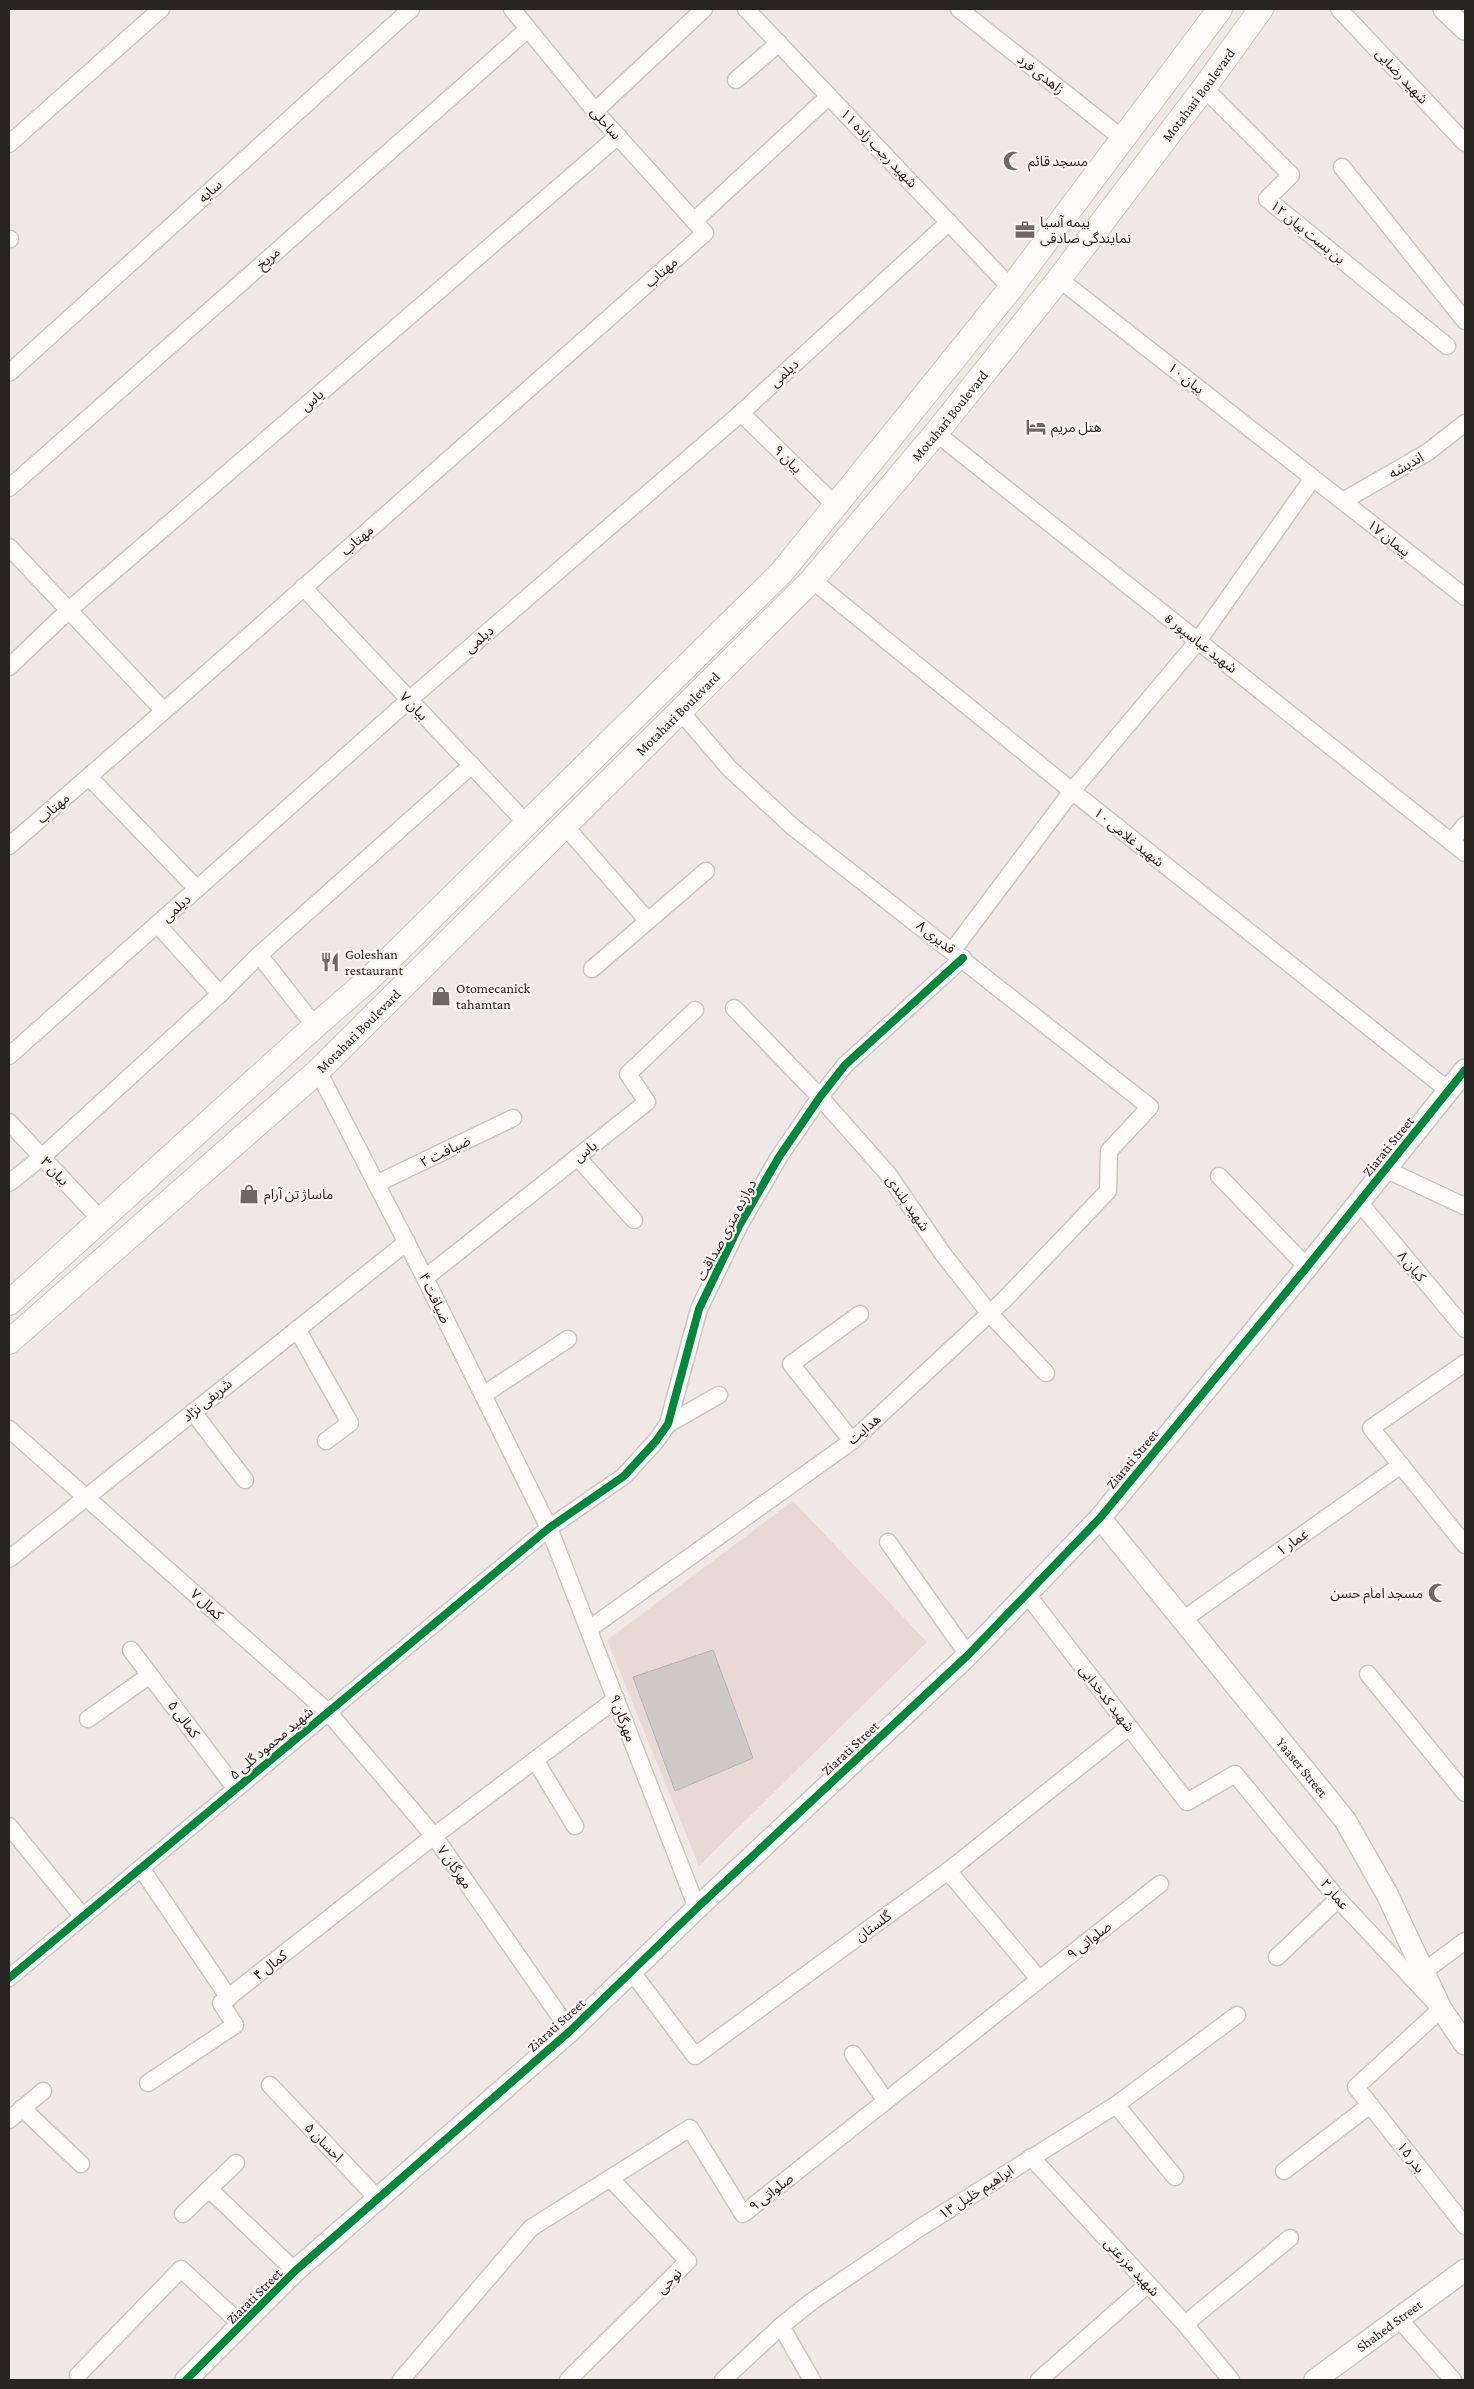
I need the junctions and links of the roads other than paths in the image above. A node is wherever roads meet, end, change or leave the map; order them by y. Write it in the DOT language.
graph roads {
  1 [pos="161,9"];
  2 [pos="411,9"];
  3 [pos="512,9"];
  4 [pos="704,9"];
  5 [pos="746,9"];
  6 [pos="959,9"];
  7 [pos="1220,9"];
  8 [pos="1261,9"];
  9 [pos="1339,9"];
  10 [pos="1444,9"];
  11 [pos="528,29"];
  12 [pos="1465,29"];
  13 [pos="779,43"];
  14 [pos="736,80"];
  15 [pos="1204,88"];
  16 [pos="829,96"];
  17 [pos="595,111"];
  18 [pos="618,136"];
  19 [pos="1123,139"];
  20 [pos="1465,143"];
  21 [pos="9,144"];
  22 [pos="1342,166"];
  23 [pos="694,221"];
  24 [pos="949,222"];
  25 [pos="705,233"];
  26 [pos="1059,279"];
  27 [pos="1011,288"];
  28 [pos="1465,321"];
  29 [pos="1447,346"];
  30 [pos="9,373"];
  31 [pos="741,413"];
  32 [pos="1465,424"];
  33 [pos="936,433"];
  34 [pos="1313,478"];
  35 [pos="9,488"];
  36 [pos="1343,501"];
  37 [pos="835,505"];
  38 [pos="9,547"];
  39 [pos="812,580"];
  40 [pos="303,587"];
  41 [pos="1465,598"];
  42 [pos="70,609"];
  43 [pos="1198,641"];
  44 [pos="9,667"];
  45 [pos="409,700"];
  46 [pos="680,711"];
  47 [pos="164,712"];
  48 [pos="472,766"];
  49 [pos="89,777"];
  50 [pos="1072,791"];
  51 [pos="527,824"];
  52 [pos="1465,825"];
  53 [pos="565,826"];
  54 [pos="1452,842"];
  55 [pos="9,846"];
  56 [pos="1465,853"];
  57 [pos="706,871"];
  58 [pos="197,889"];
  59 [pos="648,921"];
  60 [pos="158,924"];
  61 [pos="396,953"];
  62 [pos="958,954"];
  63 [pos="259,955"];
  64 [pos="592,969"];
  65 [pos="418,972"];
  66 [pos="220,994"];
  67 [pos="734,1008"];
  68 [pos="694,1010"];
  69 [pos="315,1026"];
  70 [pos="9,1056"];
  71 [pos="1465,1070"];
  72 [pos="318,1071"];
  73 [pos="1448,1090"];
  74 [pos="820,1098"];
  75 [pos="514,1118"];
  76 [pos="9,1122"];
  77 [pos="42,1157"];
  78 [pos="577,1157"];
  79 [pos="1385,1169"];
  80 [pos="1219,1176"];
  81 [pos="9,1183"];
  82 [pos="376,1184"];
  83 [pos="1108,1191"];
  84 [pos="1359,1202"];
  85 [pos="1465,1204"];
  86 [pos="634,1220"];
  87 [pos="102,1221"];
  88 [pos="407,1242"];
  89 [pos="1307,1266"];
  90 [pos="425,1278"];
  91 [pos="9,1303"];
  92 [pos="860,1314"];
  93 [pos="990,1314"];
  94 [pos="297,1328"];
  95 [pos="1465,1329"];
  96 [pos="568,1339"];
  97 [pos="9,1342"];
  98 [pos="1465,1363"];
  99 [pos="1046,1373"];
  100 [pos="483,1395"];
  101 [pos="719,1395"];
  102 [pos="193,1412"];
  103 [pos="668,1424"];
  104 [pos="9,1429"];
  105 [pos="326,1441"];
  106 [pos="852,1441"];
  107 [pos="1401,1465"];
  108 [pos="245,1480"];
  109 [pos="86,1496"];
  110 [pos="1100,1518"];
  111 [pos="549,1528"];
  112 [pos="1463,1538"];
  113 [pos="888,1542"];
  114 [pos="9,1559"];
  115 [pos="1026,1593"];
  116 [pos="1184,1619"];
  117 [pos="589,1629"];
  118 [pos="132,1650"];
  119 [pos="968,1655"];
  120 [pos="1368,1674"];
  121 [pos="150,1675"];
  122 [pos="616,1699"];
  123 [pos="328,1712"];
  124 [pos="88,1719"];
  125 [pos="1130,1727"];
  126 [pos="535,1760"];
  127 [pos="1235,1774"];
  128 [pos="236,1789"];
  129 [pos="1465,1793"];
  130 [pos="9,1826"];
  131 [pos="575,1826"];
  132 [pos="434,1836"];
  133 [pos="141,1868"];
  134 [pos="948,1871"];
  135 [pos="1160,1884"];
  136 [pos="1338,1899"];
  137 [pos="697,1908"];
  138 [pos="83,1917"];
  139 [pos="1465,1941"];
  140 [pos="1277,1957"];
  141 [pos="632,1972"];
  142 [pos="1423,1972"];
  143 [pos="9,1978"];
  144 [pos="1039,1979"];
  145 [pos="229,1998"];
  146 [pos="1441,2009"];
  147 [pos="1237,2015"];
  148 [pos="570,2031"];
  149 [pos="1465,2044"];
  150 [pos="853,2054"];
  151 [pos="148,2083"];
  152 [pos="270,2085"];
  153 [pos="43,2091"];
  154 [pos="886,2101"];
  155 [pos="1370,2104"];
  156 [pos="1116,2105"];
  157 [pos="22,2108"];
  158 [pos="9,2120"];
  159 [pos="1031,2157"];
  160 [pos="236,2163"];
  161 [pos="81,2164"];
  162 [pos="1284,2171"];
  163 [pos="1175,2177"];
  164 [pos="611,2179"];
  165 [pos="209,2189"];
  166 [pos="378,2199"];
  167 [pos="184,2214"];
  168 [pos="1465,2226"];
  169 [pos="1290,2238"];
  170 [pos="1465,2270"];
  171 [pos="296,2271"];
  172 [pos="1148,2284"];
  173 [pos="1398,2318"];
  174 [pos="1185,2324"];
  175 [pos="242,2325"];
  176 [pos="781,2326"];
  177 [pos="78,2375"];
  178 [pos="186,2380"];
  179 [pos="401,2380"];
  180 [pos="568,2380"];
  181 [pos="723,2380"];
  182 [pos="812,2380"];
  183 [pos="1039,2380"];
  184 [pos="1231,2380"];
  185 [pos="1315,2380"];
  186 [pos="1453,2380"];
  1 -- 21 [label="street"];
  2 -- 30 [label="street, سایه"];
  3 -- 11 [label="street, ساحلی"];
  4 -- 17 [label="street"];
  5 -- 13 [label="street, شهید رجب زاده ۱۱"];
  6 -- 19 [label="street, زاهدی فرد"];
  7 -- 19 [label="main road, Motahari Boulevard"];
  8 -- 15 [label="main road, Motahari Boulevard"];
  9 -- 20 [label="street, شهید رضایی"];
  10 -- 12 [label="street"];
  11 -- 17 [label="street, ساحلی"];
  11 -- 35 [label="street, مریخ"];
  13 -- 14 [label="street"];
  13 -- 16 [label="street, شهید رجب زاده ۱۱"];
  15 -- 26 [label="main road, Motahari Boulevard"];
  15 -- 29 [label="street, بن بست بیان ۱۲"];
  16 -- 23 [label="street"];
  16 -- 24 [label="street, شهید رجب زاده ۱۱"];
  17 -- 18 [label="street, ساحلی"];
  18 -- 23 [label="street, ساحلی"];
  18 -- 42 [label="street, یاس"];
  19 -- 27 [label="main road, Motahari Boulevard"];
  22 -- 28 [label="street"];
  23 -- 25 [label="street, ساحلی"];
  24 -- 27 [label="street, شهید رجب زاده ۱۱"];
  24 -- 31 [label="street, دیلمی"];
  25 -- 40 [label="street, مهتاب"];
  26 -- 33 [label="main road, Motahari Boulevard"];
  26 -- 34 [label="street, بیان ۱۰"];
  27 -- 37 [label="main road, Motahari Boulevard"];
  31 -- 37 [label="street, بیان ۹"];
  31 -- 45 [label="street, دیلمی"];
  32 -- 36 [label="street, اندیشه"];
  33 -- 39 [label="main road, Motahari Boulevard"];
  33 -- 43 [label="street, شهید عباسپور 8"];
  34 -- 36 [label="street, پیمان ۱۷"];
  34 -- 43 [label="street, دوازده متری صداقت"];
  36 -- 41 [label="street, پیمان ۱۷"];
  37 -- 51 [label="main road, Motahari Boulevard"];
  38 -- 42 [label="street"];
  39 -- 46 [label="main road, Motahari Boulevard"];
  39 -- 50 [label="street, شهید غلامی ۱۰"];
  40 -- 45 [label="street, بیان ۷"];
  40 -- 47 [label="street, مهتاب"];
  42 -- 44 [label="street, یاس"];
  42 -- 47 [label="street"];
  43 -- 50 [label="street, دوازده متری صداقت"];
  43 -- 54 [label="street, شهید عباسپور 8"];
  45 -- 48 [label="street, بیان ۷"];
  45 -- 58 [label="street, دیلمی"];
  46 -- 53 [label="main road, Motahari Boulevard"];
  46 -- 62 [label="street, قدیری ۸"];
  47 -- 49 [label="street, مهتاب"];
  48 -- 51 [label="street, بیان ۷"];
  48 -- 63 [label="street"];
  49 -- 55 [label="street, مهتاب"];
  49 -- 58 [label="street"];
  50 -- 62 [label="street, دوازده متری صداقت"];
  50 -- 73 [label="street, شهید غلامی ۱۰"];
  51 -- 61 [label="main road, Motahari Boulevard"];
  52 -- 54 [label="street"];
  53 -- 59 [label="street"];
  53 -- 65 [label="main road, Motahari Boulevard"];
  54 -- 56 [label="street, شهید عباسپور 8"];
  57 -- 59 [label="street"];
  58 -- 60 [label="street, دیلمی"];
  59 -- 64 [label="street"];
  60 -- 66 [label="street"];
  60 -- 70 [label="street, دیلمی"];
  61 -- 65 [label="main road"];
  61 -- 69 [label="main road, Motahari Boulevard"];
  62 -- 74 [label="street, دوازده متری صداقت"];
  62 -- 83 [label="street, قدیری ۸"];
  63 -- 66 [label="street"];
  63 -- 69 [label="street"];
  65 -- 72 [label="main road, Motahari Boulevard"];
  66 -- 77 [label="street"];
  67 -- 74 [label="street, شهید بلندی"];
  68 -- 78 [label="street, یاس"];
  69 -- 87 [label="main road, Motahari Boulevard"];
  71 -- 73 [label="street, Ziarati Street"];
  72 -- 82 [label="street, ضیافت ۴"];
  72 -- 97 [label="main road, Motahari Boulevard"];
  73 -- 79 [label="street, Ziarati Street"];
  74 -- 93 [label="street, شهید بلندی"];
  74 -- 103 [label="street, دوازده متری صداقت"];
  75 -- 82 [label="street, ضیافت ۲"];
  76 -- 77 [label="street, بیان ۳"];
  77 -- 81 [label="street"];
  77 -- 87 [label="street, بیان ۳"];
  78 -- 86 [label="street"];
  78 -- 90 [label="street, یاس"];
  79 -- 84 [label="street, Ziarati Street"];
  79 -- 85 [label="street"];
  80 -- 89 [label="street"];
  82 -- 88 [label="street, ضیافت ۴"];
  83 -- 93 [label="street, هدایت"];
  84 -- 89 [label="street, Ziarati Street"];
  84 -- 95 [label="street, کیان ۸"];
  87 -- 91 [label="main road, Motahari Boulevard"];
  88 -- 90 [label="street, ضیافت ۴"];
  88 -- 94 [label="street, شریفی نژاد"];
  89 -- 110 [label="street, Ziarati Street"];
  90 -- 100 [label="street, ضیافت ۴"];
  92 -- 106 [label="street"];
  93 -- 99 [label="street, شهید بلندی"];
  93 -- 106 [label="street, هدایت"];
  94 -- 102 [label="street, شریفی نژاد"];
  94 -- 105 [label="street"];
  96 -- 100 [label="street"];
  98 -- 107 [label="street"];
  100 -- 111 [label="street, ضیافت ۴"];
  101 -- 103 [label="street"];
  102 -- 108 [label="street"];
  102 -- 109 [label="street, شریفی نژاد"];
  103 -- 111 [label="street, دوازده متری صداقت"];
  104 -- 109 [label="street, کمال ۷"];
  106 -- 117 [label="street, هدایت"];
  107 -- 112 [label="street"];
  107 -- 116 [label="street, عمار ۱"];
  109 -- 114 [label="street, شریفی نژاد"];
  109 -- 123 [label="street, کمال ۷"];
  110 -- 115 [label="street, Ziarati Street"];
  110 -- 116 [label="street, Yaaser Street"];
  111 -- 117 [label="street, مهرگان ۹"];
  111 -- 123 [label="street, شهید محمود گلی ۵"];
  113 -- 119 [label="street"];
  115 -- 119 [label="street, Ziarati Street"];
  115 -- 125 [label="street, شهید کدخدایی"];
  116 -- 142 [label="street, Yaaser Street"];
  117 -- 122 [label="street, مهرگان ۹"];
  118 -- 121 [label="street, کمالی ۵"];
  119 -- 137 [label="street, Ziarati Street"];
  120 -- 129 [label="street"];
  121 -- 124 [label="street"];
  121 -- 128 [label="street, کمالی ۵"];
  122 -- 126 [label="street, کمال ۴"];
  122 -- 137 [label="street, مهرگان ۹"];
  123 -- 128 [label="street, شهید محمود گلی ۵"];
  123 -- 132 [label="street, مهرگان ۷"];
  125 -- 127 [label="street, شهید کدخدایی"];
  125 -- 134 [label="street, گلستان"];
  126 -- 131 [label="street"];
  126 -- 132 [label="street, کمال ۴"];
  127 -- 136 [label="street, عمار ۲"];
  128 -- 133 [label="street, شهید محمود گلی ۵"];
  130 -- 138 [label="street"];
  132 -- 145 [label="street, کمال ۴"];
  132 -- 148 [label="street, مهرگان ۷"];
  133 -- 138 [label="street, شهید محمود گلی ۵"];
  133 -- 145 [label="street"];
  134 -- 141 [label="street, گلستان"];
  134 -- 144 [label="street"];
  135 -- 144 [label="street, صلواتی ۹"];
  136 -- 140 [label="street"];
  136 -- 146 [label="street, عمار ۲"];
  137 -- 141 [label="street, Ziarati Street"];
  138 -- 143 [label="street, شهید محمود گلی ۵"];
  139 -- 142 [label="street"];
  141 -- 148 [label="street, Ziarati Street"];
  142 -- 146 [label="street, Yaaser Street"];
  144 -- 154 [label="street, صلواتی ۹"];
  145 -- 151 [label="street"];
  146 -- 149 [label="street, Yaaser Street"];
  146 -- 155 [label="street, بدر ۱۵"];
  147 -- 156 [label="street, ابراهیم خلیل ۱۳"];
  148 -- 166 [label="street, Ziarati Street"];
  150 -- 154 [label="street"];
  152 -- 166 [label="street, احسان ۵"];
  153 -- 157 [label="street"];
  154 -- 164 [label="street, صلواتی ۹"];
  155 -- 162 [label="street"];
  155 -- 168 [label="street, بدر ۱۵"];
  156 -- 159 [label="street, ابراهیم خلیل ۱۳"];
  156 -- 163 [label="street"];
  157 -- 158 [label="street"];
  157 -- 161 [label="street"];
  159 -- 172 [label="street, شهید مزرعتی"];
  159 -- 176 [label="street, ابراهیم خلیل ۱۳"];
  160 -- 165 [label="street"];
  164 -- 179 [label="street, صلواتی ۹"];
  164 -- 180 [label="street, نوحی"];
  165 -- 167 [label="street"];
  165 -- 171 [label="street"];
  166 -- 171 [label="street, Ziarati Street"];
  169 -- 174 [label="street"];
  170 -- 173 [label="street, Shahed Street"];
  171 -- 175 [label="street, Ziarati Street"];
  172 -- 174 [label="street, شهید مزرعتی"];
  172 -- 183 [label="street"];
  173 -- 185 [label="street, Shahed Street"];
  173 -- 186 [label="street"];
  174 -- 184 [label="street, شهید مزرعتی"];
  175 -- 177 [label="street"];
  175 -- 178 [label="street, Ziarati Street"];
  176 -- 181 [label="street, ابراهیم خلیل ۱۳"];
  176 -- 182 [label="street"];
}
